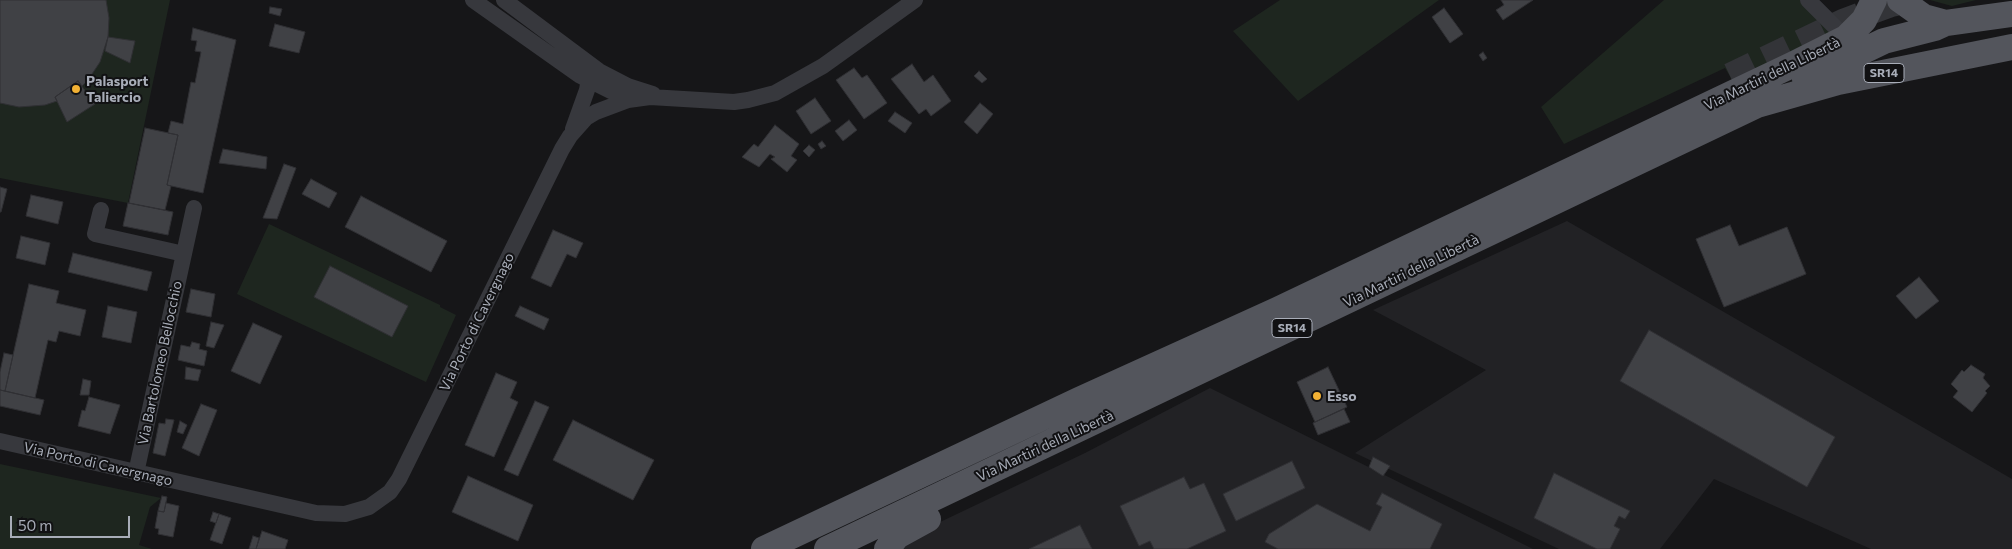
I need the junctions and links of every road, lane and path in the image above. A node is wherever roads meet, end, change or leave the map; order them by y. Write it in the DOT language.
graph roads {
  1 [pos="473,0"];
  2 [pos="504,0"];
  3 [pos="915,0"];
  4 [pos="1808,0"];
  5 [pos="1874,0"];
  6 [pos="1900,0"];
  7 [pos="2004,0"];
  8 [pos="2012,14"];
  9 [pos="1957,22"];
  10 [pos="1846,38"];
  11 [pos="2012,46"];
  12 [pos="584,59"];
  13 [pos="1730,76"];
  14 [pos="589,82"];
  15 [pos="667,99"];
  16 [pos="629,100"];
  17 [pos="1757,106"];
  18 [pos="570,136"];
  19 [pos="194,208"];
  20 [pos="101,210"];
  21 [pos="184,254"];
  22 [pos="1192,347"];
  23 [pos="1070,405"];
  24 [pos="1074,432"];
  25 [pos="0,441"];
  26 [pos="136,472"];
  27 [pos="845,544"];
  28 [pos="764,549"];
  29 [pos="793,549"];
  30 [pos="887,549"];
  1 -- 14 [label="street"];
  2 -- 12 [label="street"];
  3 -- 15 [label="street, Via Porto di Cavergnago"];
  4 -- 10 [label="street"];
  5 -- 10 [label="main road, Via Martiri della Libertà / SR14"];
  6 -- 9 [label="main road"];
  7 -- 9 [label="main road"];
  8 -- 9 [label="main road"];
  9 -- 17 [label="main road, SR14"];
  10 -- 22 [label="main road, Via Martiri della Libertà / SR14"];
  11 -- 17 [label="main road, Via Martiri della Libertà / SR14"];
  12 -- 14 [label="street"];
  12 -- 15 [label="street"];
  13 -- 22 [label="main road, Via Martiri della Libertà / SR14"];
  14 -- 16 [label="street"];
  14 -- 18 [label="street"];
  15 -- 16 [label="street, Via Porto di Cavergnago"];
  16 -- 18 [label="street, Via Porto di Cavergnago"];
  17 -- 24 [label="main road, Via Martiri della Libertà / SR14"];
  18 -- 26 [label="street, Via Porto di Cavergnago"];
  19 -- 21 [label="street, Via Bartolomeo Bellocchio"];
  20 -- 21 [label="street"];
  21 -- 26 [label="street, Via Bartolomeo Bellocchio"];
  22 -- 23 [label="main road, Via Martiri della Libertà / SR14"];
  23 -- 27 [label="main road"];
  23 -- 28 [label="main road, Via Martiri della Libertà / SR14"];
  24 -- 27 [label="main road, Via Martiri della Libertà / SR14"];
  24 -- 30 [label="main road"];
  25 -- 26 [label="street, Via Porto di Cavergnago"];
  27 -- 29 [label="main road, Via Martiri della Libertà"];
}
